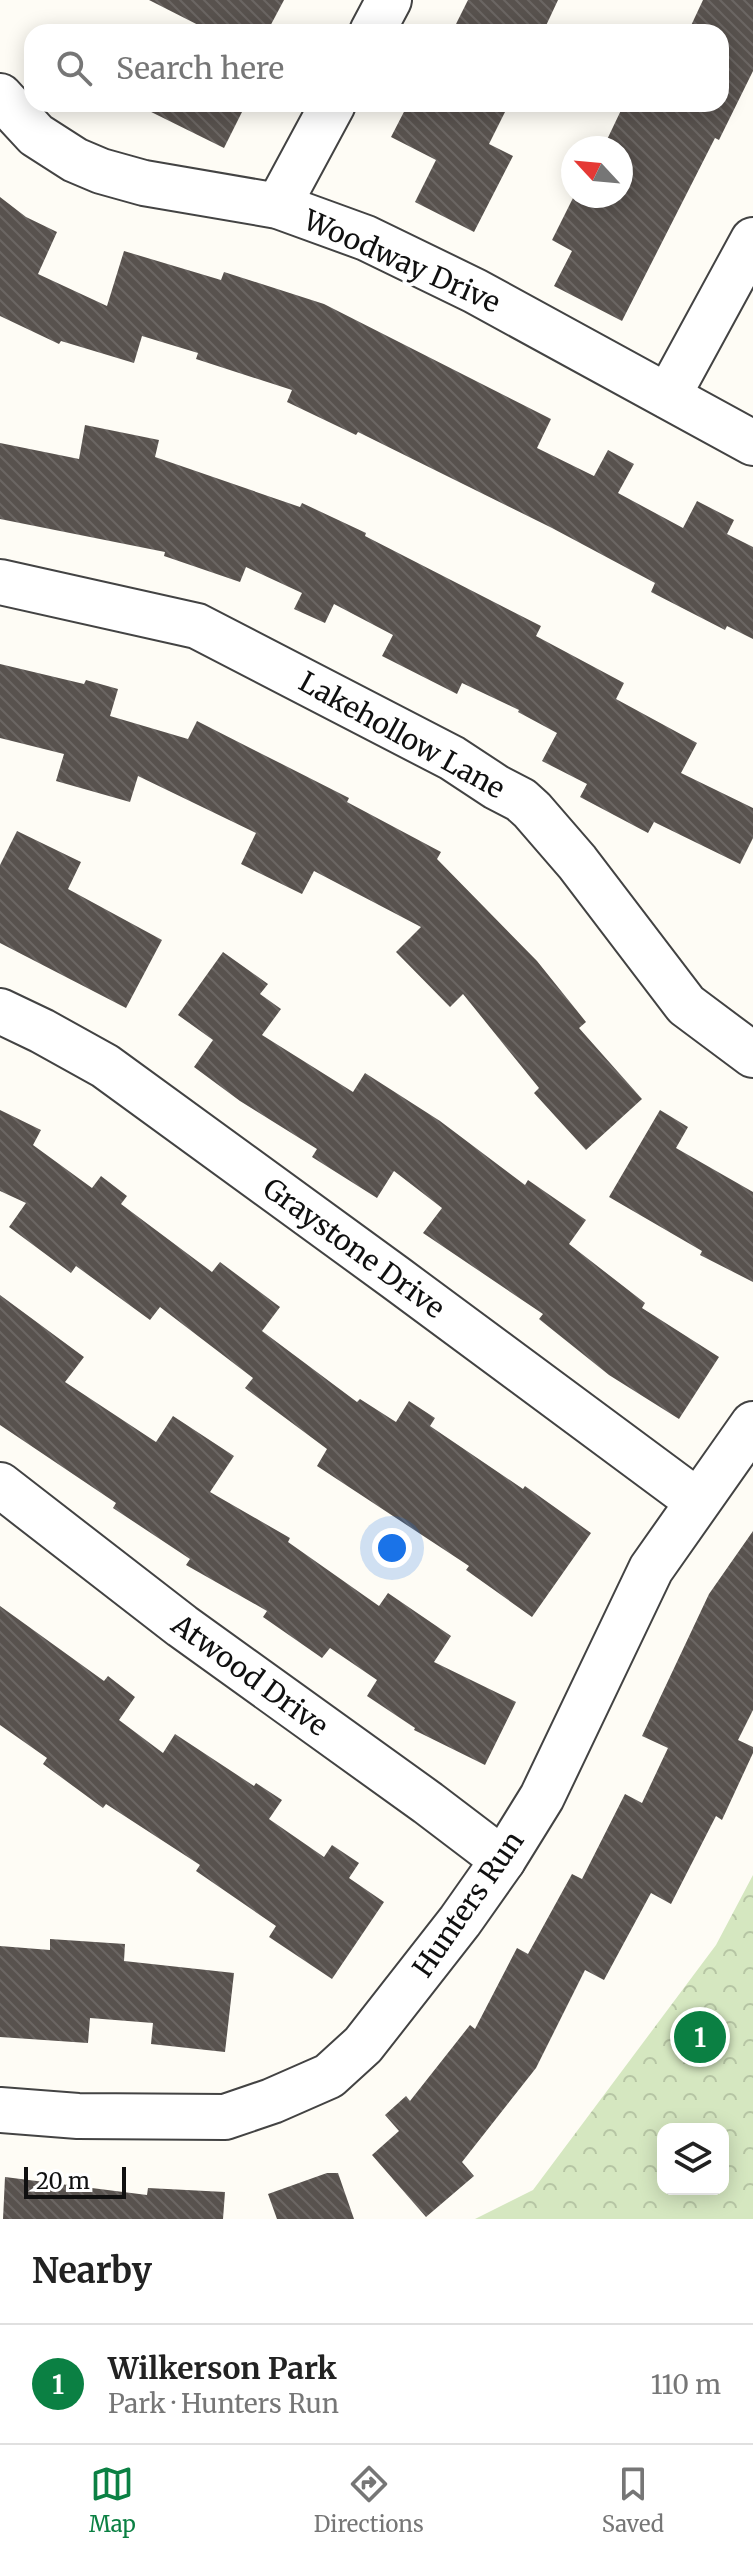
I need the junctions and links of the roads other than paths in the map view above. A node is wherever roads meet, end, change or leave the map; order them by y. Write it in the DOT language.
graph roads {
  1 [pos="389,0"];
  2 [pos="376,24"];
  3 [pos="0,96"];
  4 [pos="329,112"];
  5 [pos="278,206"];
  6 [pos="753,240"];
  7 [pos="668,396"];
  8 [pos="753,443"];
  9 [pos="0,582"];
  10 [pos="0,1011"];
  11 [pos="753,1055"];
  12 [pos="753,1424"];
  13 [pos="0,1485"];
  14 [pos="697,1501"];
  15 [pos="503,1860"];
  16 [pos="0,2110"];
  1 -- 2 [label="street"];
  3 -- 5 [label="street, Woodway Drive"];
  4 -- 5 [label="street"];
  5 -- 7 [label="street, Woodway Drive"];
  6 -- 7 [label="street"];
  7 -- 8 [label="street, Woodway Drive"];
  9 -- 11 [label="street, Lakehollow Lane"];
  10 -- 14 [label="street, Graystone Drive"];
  12 -- 14 [label="street, Hunters Run"];
  13 -- 15 [label="street, Atwood Drive"];
  14 -- 15 [label="street, Hunters Run"];
  15 -- 16 [label="street, Hunters Run"];
}
